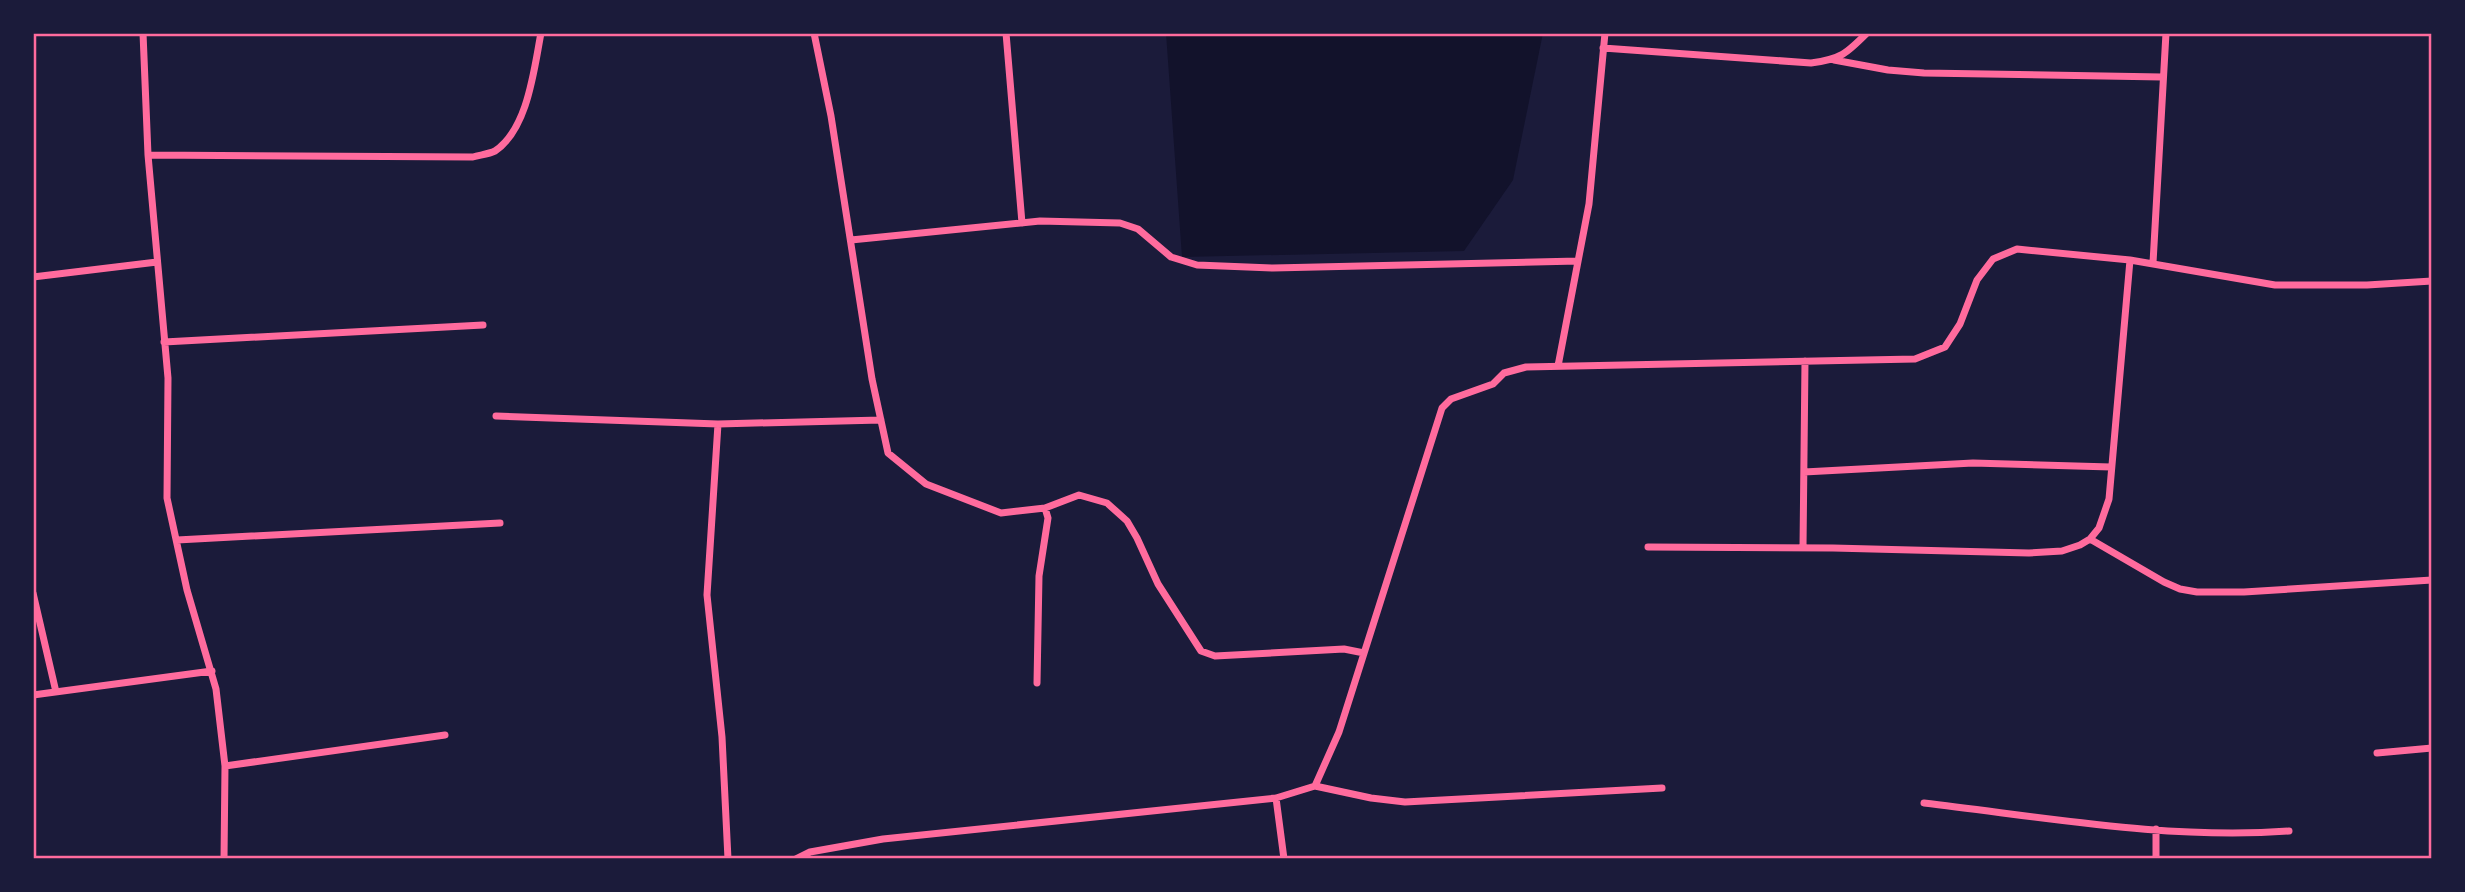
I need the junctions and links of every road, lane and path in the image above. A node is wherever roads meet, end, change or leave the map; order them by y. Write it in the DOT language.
graph roads {
  1 [pos="143,33"];
  2 [pos="541,33"];
  3 [pos="814,33"];
  4 [pos="1006,33"];
  5 [pos="1605,33"];
  6 [pos="1867,33"];
  7 [pos="2166,33"];
  8 [pos="1603,48"];
  9 [pos="1834,60"];
  10 [pos="2162,77"];
  11 [pos="148,155"];
  12 [pos="1022,223"];
  13 [pos="851,240"];
  14 [pos="2130,260"];
  15 [pos="1578,261"];
  16 [pos="157,262"];
  17 [pos="2153,263"];
  18 [pos="33,277"];
  19 [pos="2432,281"];
  20 [pos="483,325"];
  21 [pos="164,342"];
  22 [pos="1805,361"];
  23 [pos="1558,366"];
  24 [pos="496,416"];
  25 [pos="881,420"];
  26 [pos="718,424"];
  27 [pos="2111,467"];
  28 [pos="1804,472"];
  29 [pos="1045,508"];
  30 [pos="500,523"];
  31 [pos="2090,539"];
  32 [pos="177,540"];
  33 [pos="1648,547"];
  34 [pos="1803,548"];
  35 [pos="2432,580"];
  36 [pos="33,593"];
  37 [pos="1364,653"];
  38 [pos="212,671"];
  39 [pos="1037,683"];
  40 [pos="56,692"];
  41 [pos="33,695"];
  42 [pos="446,735"];
  43 [pos="2432,748"];
  44 [pos="2376,753"];
  45 [pos="225,766"];
  46 [pos="1315,786"];
  47 [pos="1662,788"];
  48 [pos="1276,798"];
  49 [pos="1924,803"];
  50 [pos="2156,830"];
  51 [pos="2289,831"];
  52 [pos="811,856"];
  53 [pos="224,859"];
  54 [pos="728,859"];
  55 [pos="796,859"];
  56 [pos="1284,859"];
  57 [pos="2156,859"];
  1 -- 11 [label="street"];
  2 -- 11 [label="street"];
  3 -- 13 [label="street"];
  4 -- 12 [label="street"];
  5 -- 8 [label="street"];
  6 -- 9 [label="street"];
  7 -- 10 [label="street"];
  8 -- 9 [label="street"];
  8 -- 15 [label="street"];
  9 -- 10 [label="street"];
  10 -- 17 [label="street"];
  11 -- 16 [label="street"];
  12 -- 13 [label="street"];
  12 -- 15 [label="street"];
  13 -- 25 [label="street"];
  14 -- 17 [label="street"];
  14 -- 22 [label="street"];
  14 -- 27 [label="street"];
  15 -- 23 [label="street"];
  16 -- 18 [label="street"];
  16 -- 21 [label="street"];
  17 -- 19 [label="street"];
  20 -- 21 [label="street"];
  21 -- 32 [label="street"];
  22 -- 23 [label="street"];
  22 -- 28 [label="street"];
  23 -- 37 [label="street"];
  24 -- 26 [label="street"];
  25 -- 26 [label="street"];
  25 -- 29 [label="street"];
  26 -- 54 [label="street"];
  27 -- 28 [label="street"];
  27 -- 31 [label="street"];
  28 -- 34 [label="street"];
  29 -- 37 [label="street"];
  29 -- 39 [label="street"];
  30 -- 32 [label="street"];
  31 -- 34 [label="street"];
  31 -- 35 [label="street"];
  32 -- 38 [label="street"];
  33 -- 34 [label="street"];
  36 -- 40 [label="street"];
  37 -- 46 [label="street"];
  38 -- 40 [label="street"];
  38 -- 45 [label="street"];
  40 -- 41 [label="street"];
  42 -- 45 [label="street"];
  43 -- 44 [label="street"];
  45 -- 53 [label="street"];
  46 -- 47 [label="street"];
  46 -- 48 [label="street"];
  48 -- 52 [label="street"];
  48 -- 56 [label="street"];
  49 -- 50 [label="street"];
  50 -- 51 [label="street"];
  50 -- 57 [label="street"];
  52 -- 55 [label="street"];
}
